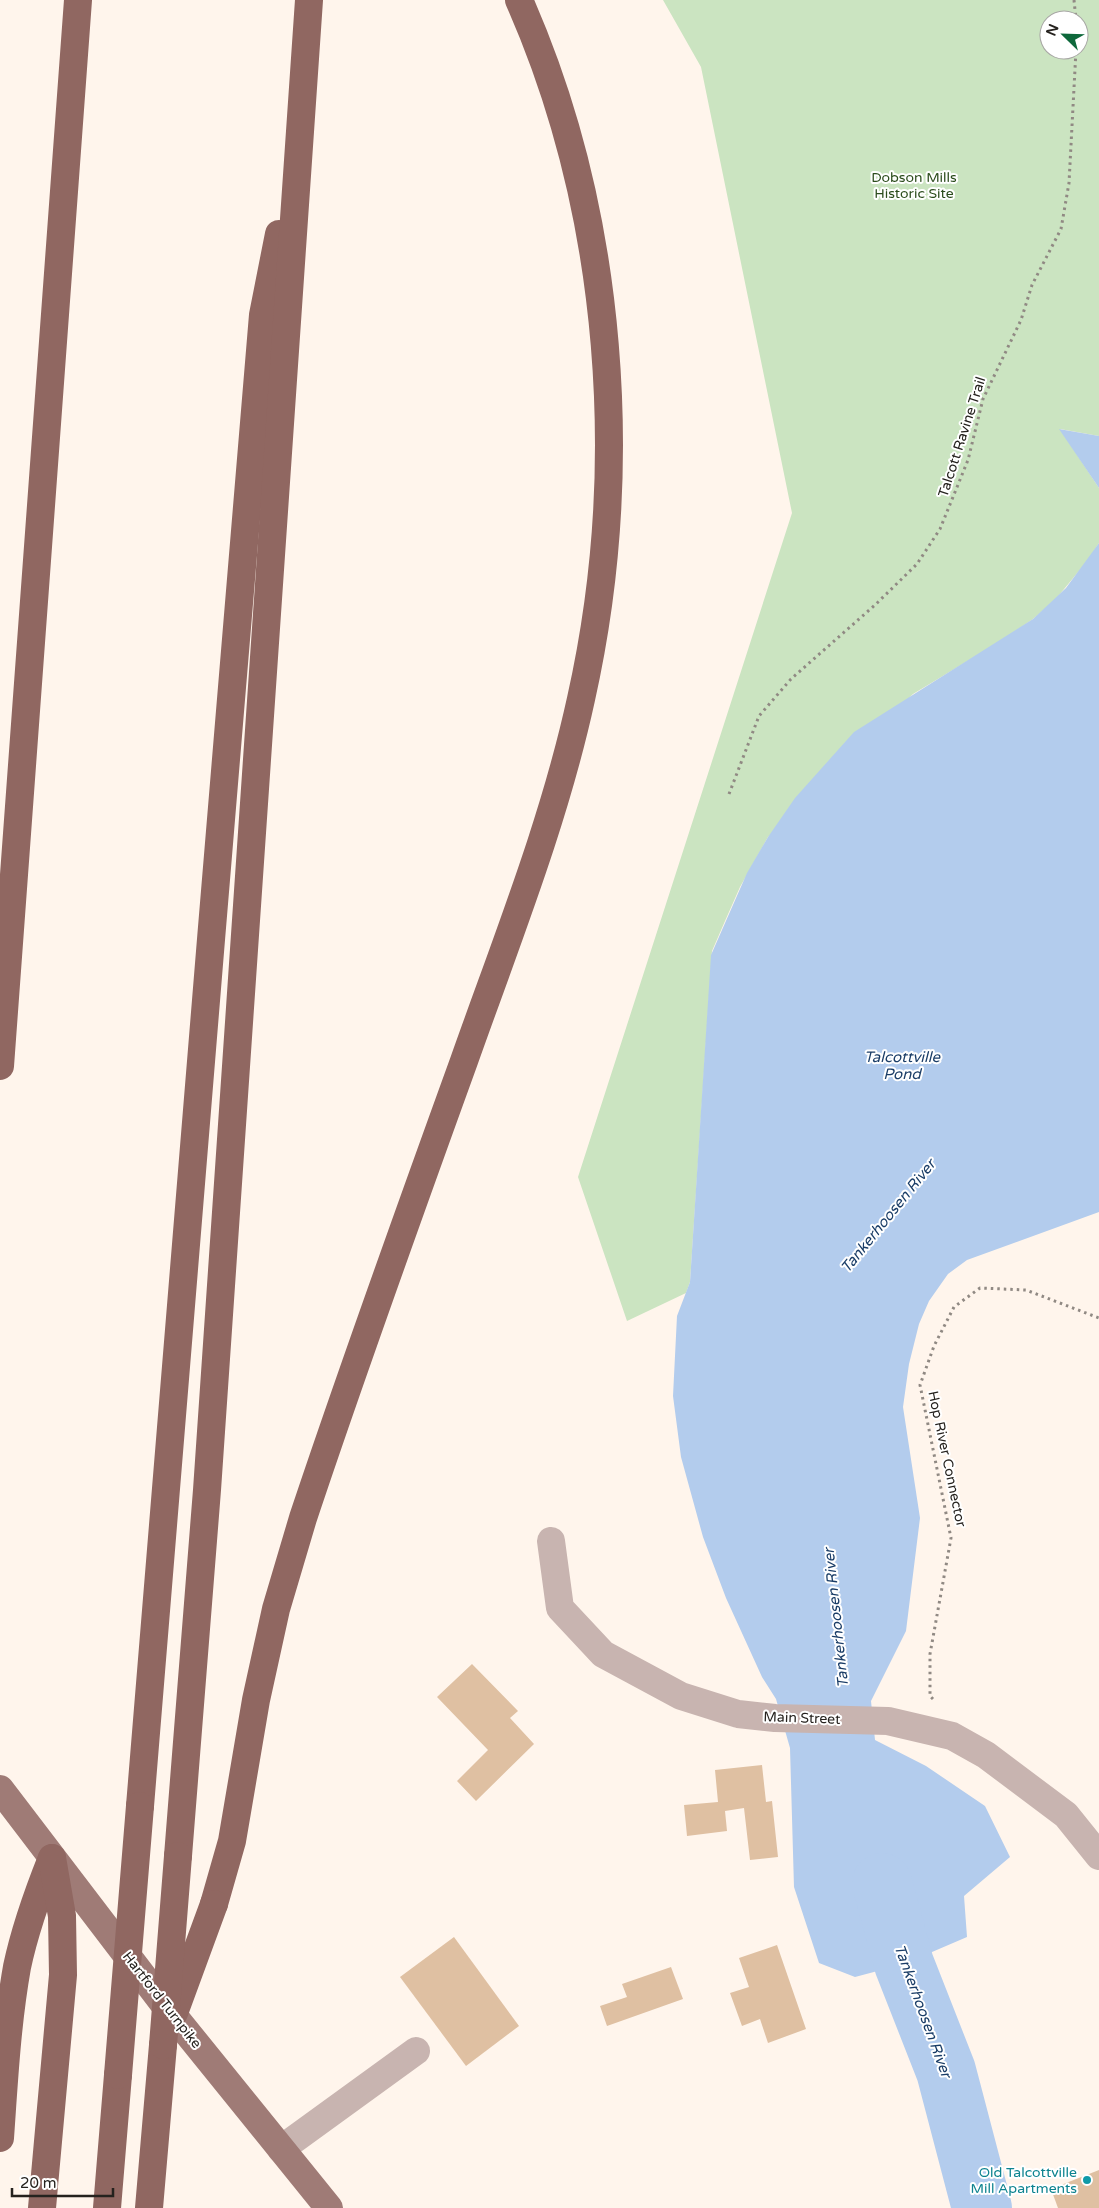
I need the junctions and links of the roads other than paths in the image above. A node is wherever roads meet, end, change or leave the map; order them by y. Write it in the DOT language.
graph roads {
  1 [pos="78,0"];
  2 [pos="310,0"];
  3 [pos="519,0"];
  4 [pos="301,119"];
  5 [pos="0,1066"];
  6 [pos="551,1541"];
  7 [pos="0,1789"];
  8 [pos="1099,1856"];
  9 [pos="52,1858"];
  10 [pos="163,2045"];
  11 [pos="416,2051"];
  12 [pos="0,2138"];
  13 [pos="281,2149"];
  14 [pos="42,2208"];
  15 [pos="107,2208"];
  16 [pos="149,2208"];
  17 [pos="328,2208"];
  1 -- 5 [label="highway"];
  2 -- 4 [label="highway"];
  3 -- 10 [label="highway, bridge"];
  4 -- 10 [label="highway, bridge"];
  4 -- 15 [label="highway, bridge"];
  6 -- 8 [label="street, Main Street"];
  7 -- 9 [label="main road, Hartford Turnpike"];
  9 -- 12 [label="highway"];
  9 -- 13 [label="main road, Hartford Turnpike"];
  9 -- 14 [label="highway"];
  10 -- 16 [label="highway"];
  11 -- 13 [label="street"];
  13 -- 17 [label="main road, Hartford Turnpike"];
}
